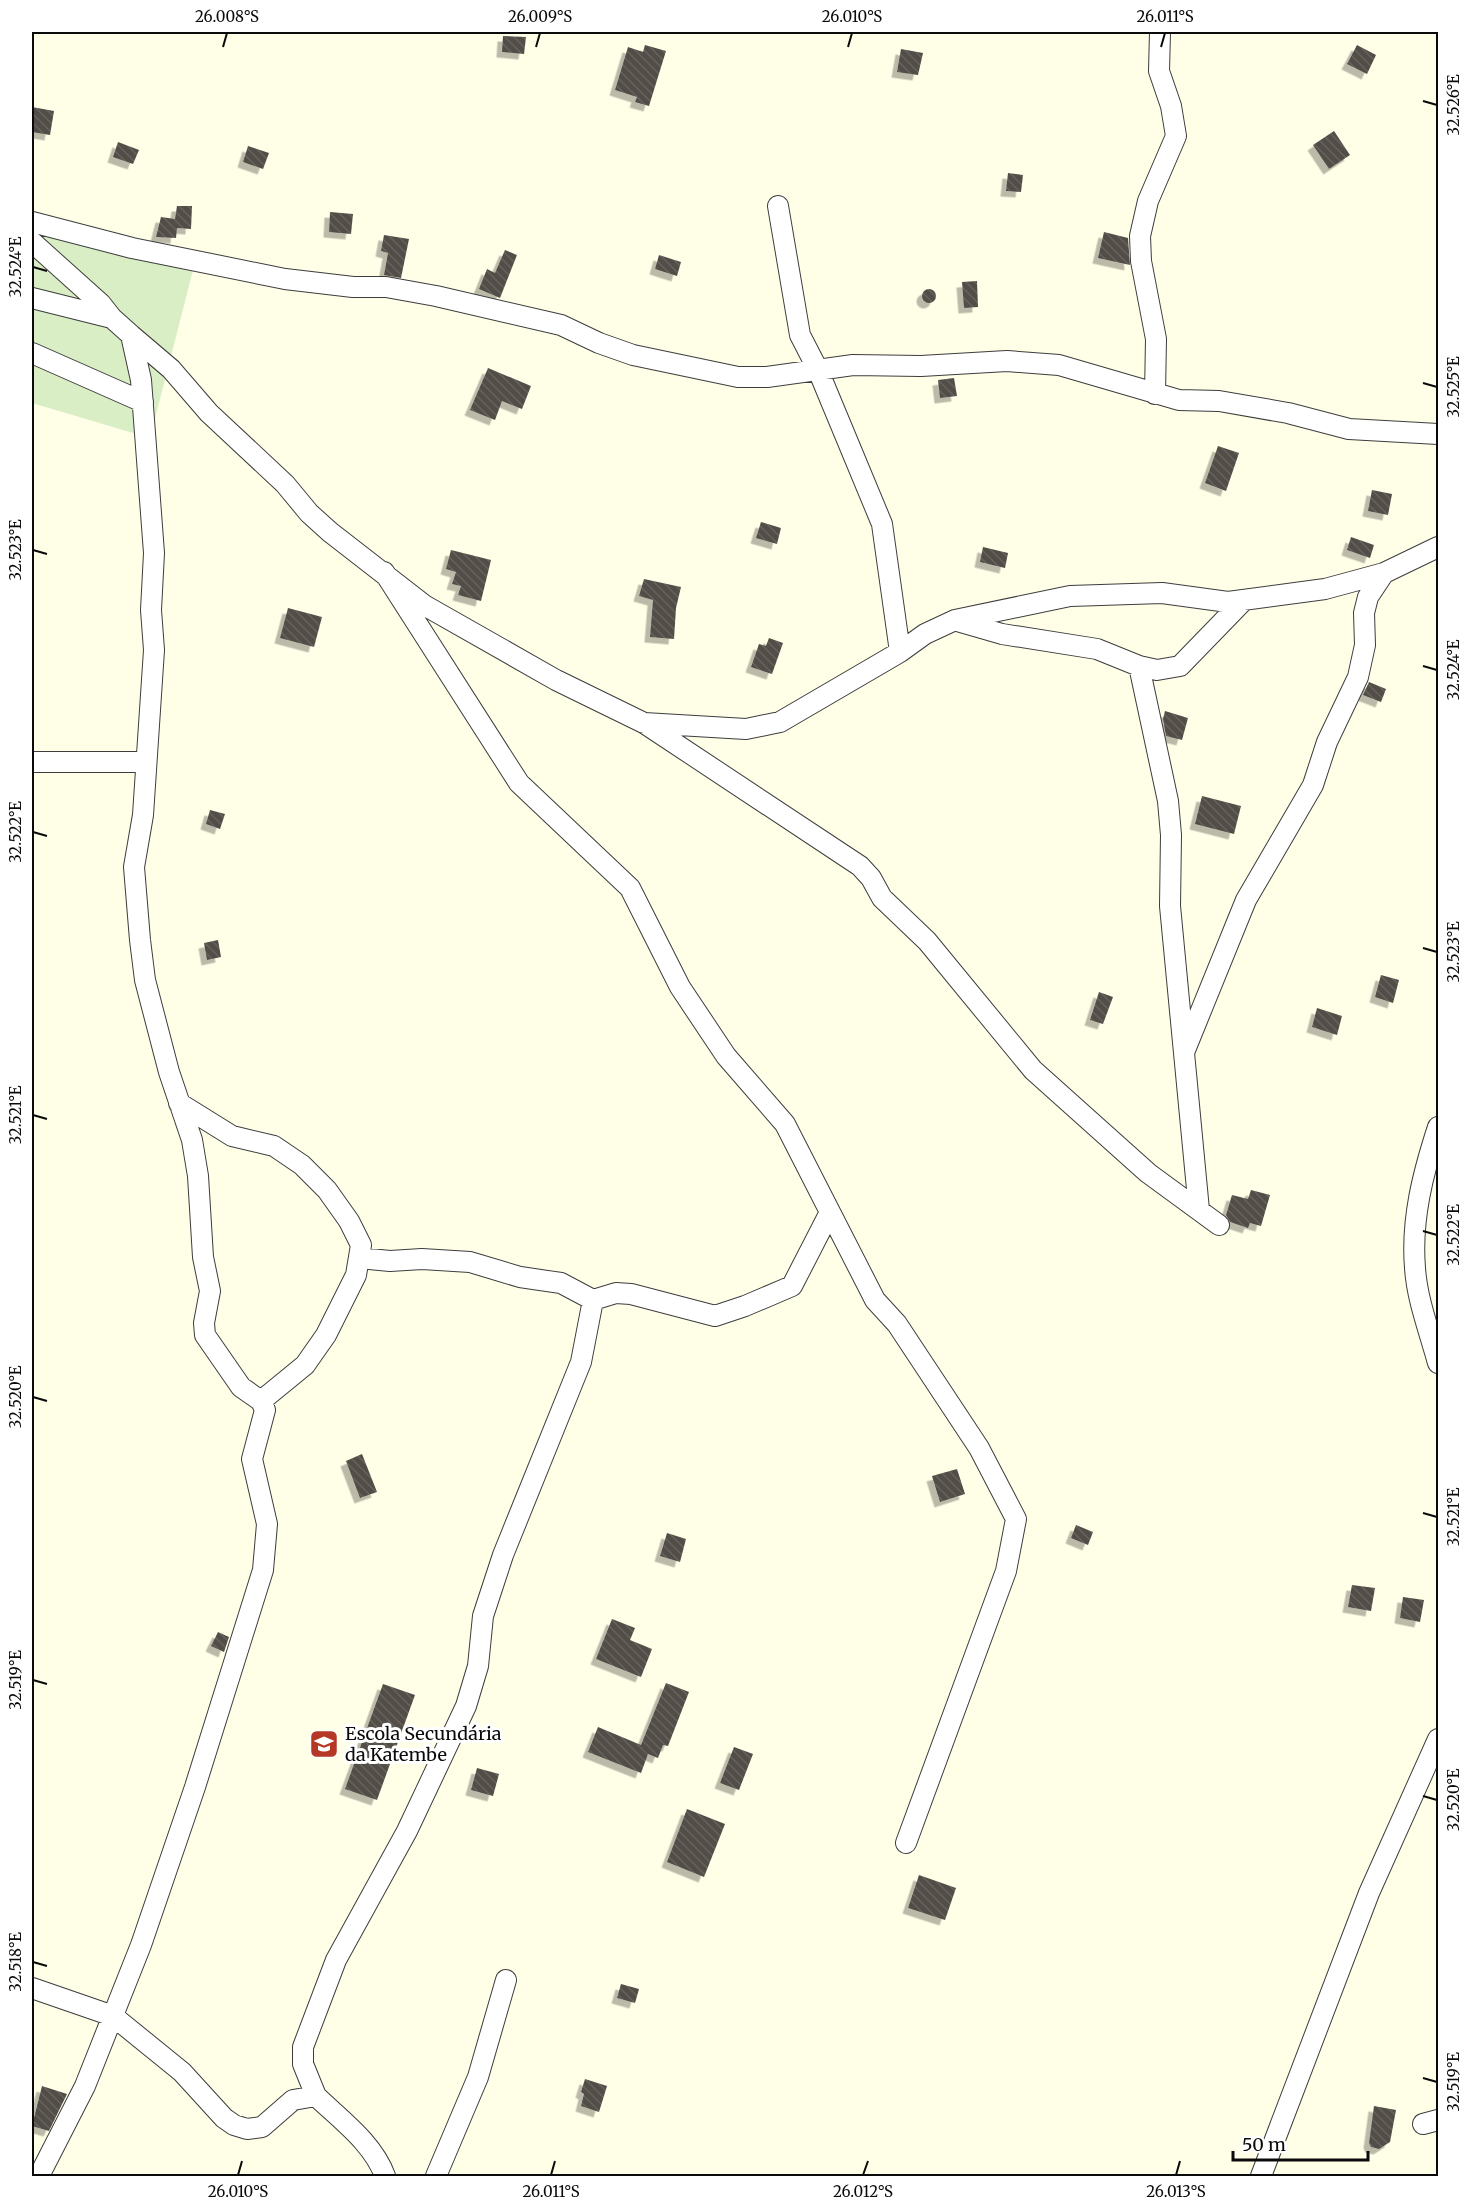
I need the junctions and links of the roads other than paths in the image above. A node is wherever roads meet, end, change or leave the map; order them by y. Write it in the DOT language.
graph roads {
  1 [pos="1160,32"];
  2 [pos="778,206"];
  3 [pos="32,222"];
  4 [pos="32,242"];
  5 [pos="32,298"];
  6 [pos="112,318"];
  7 [pos="131,335"];
  8 [pos="32,353"];
  9 [pos="819,370"];
  10 [pos="1155,394"];
  11 [pos="143,402"];
  12 [pos="1438,434"];
  13 [pos="1438,547"];
  14 [pos="384,572"];
  15 [pos="1384,573"];
  16 [pos="1244,600"];
  17 [pos="954,620"];
  18 [pos="900,652"];
  19 [pos="1139,666"];
  20 [pos="644,723"];
  21 [pos="32,762"];
  22 [pos="144,762"];
  23 [pos="1184,1052"];
  24 [pos="178,1103"];
  25 [pos="1438,1127"];
  26 [pos="1199,1210"];
  27 [pos="829,1214"];
  28 [pos="1219,1225"];
  29 [pos="359,1258"];
  30 [pos="593,1300"];
  31 [pos="1438,1363"];
  32 [pos="261,1401"];
  33 [pos="1438,1739"];
  34 [pos="906,1844"];
  35 [pos="506,1980"];
  36 [pos="32,1988"];
  37 [pos="113,2016"];
  38 [pos="316,2096"];
  39 [pos="382,2169"];
  40 [pos="39,2176"];
  41 [pos="403,2176"];
  42 [pos="436,2176"];
  43 [pos="1261,2176"];
  1 -- 10 [label="street"];
  2 -- 9 [label="street"];
  3 -- 9 [label="street"];
  4 -- 6 [label="street"];
  5 -- 6 [label="street"];
  6 -- 7 [label="street"];
  7 -- 11 [label="street"];
  7 -- 14 [label="street"];
  8 -- 11 [label="street"];
  9 -- 10 [label="street"];
  9 -- 18 [label="street"];
  10 -- 12 [label="street"];
  11 -- 22 [label="street"];
  13 -- 15 [label="street"];
  14 -- 20 [label="street"];
  14 -- 27 [label="street"];
  15 -- 16 [label="street"];
  15 -- 23 [label="street"];
  16 -- 17 [label="street"];
  16 -- 19 [label="street"];
  17 -- 18 [label="street"];
  17 -- 19 [label="street"];
  18 -- 20 [label="street"];
  19 -- 23 [label="street"];
  20 -- 26 [label="street"];
  21 -- 22 [label="street"];
  22 -- 24 [label="street"];
  23 -- 26 [label="street"];
  24 -- 29 [label="street"];
  24 -- 32 [label="street"];
  25 -- 31 [label="street"];
  26 -- 28 [label="street"];
  27 -- 30 [label="street"];
  27 -- 34 [label="street"];
  29 -- 30 [label="street"];
  29 -- 32 [label="street"];
  30 -- 38 [label="street"];
  32 -- 37 [label="street"];
  33 -- 43 [label="street"];
  35 -- 42 [label="street"];
  36 -- 37 [label="street"];
  37 -- 38 [label="street"];
  37 -- 40 [label="street"];
  38 -- 39 [label="street"];
  39 -- 41 [label="street"];
}
